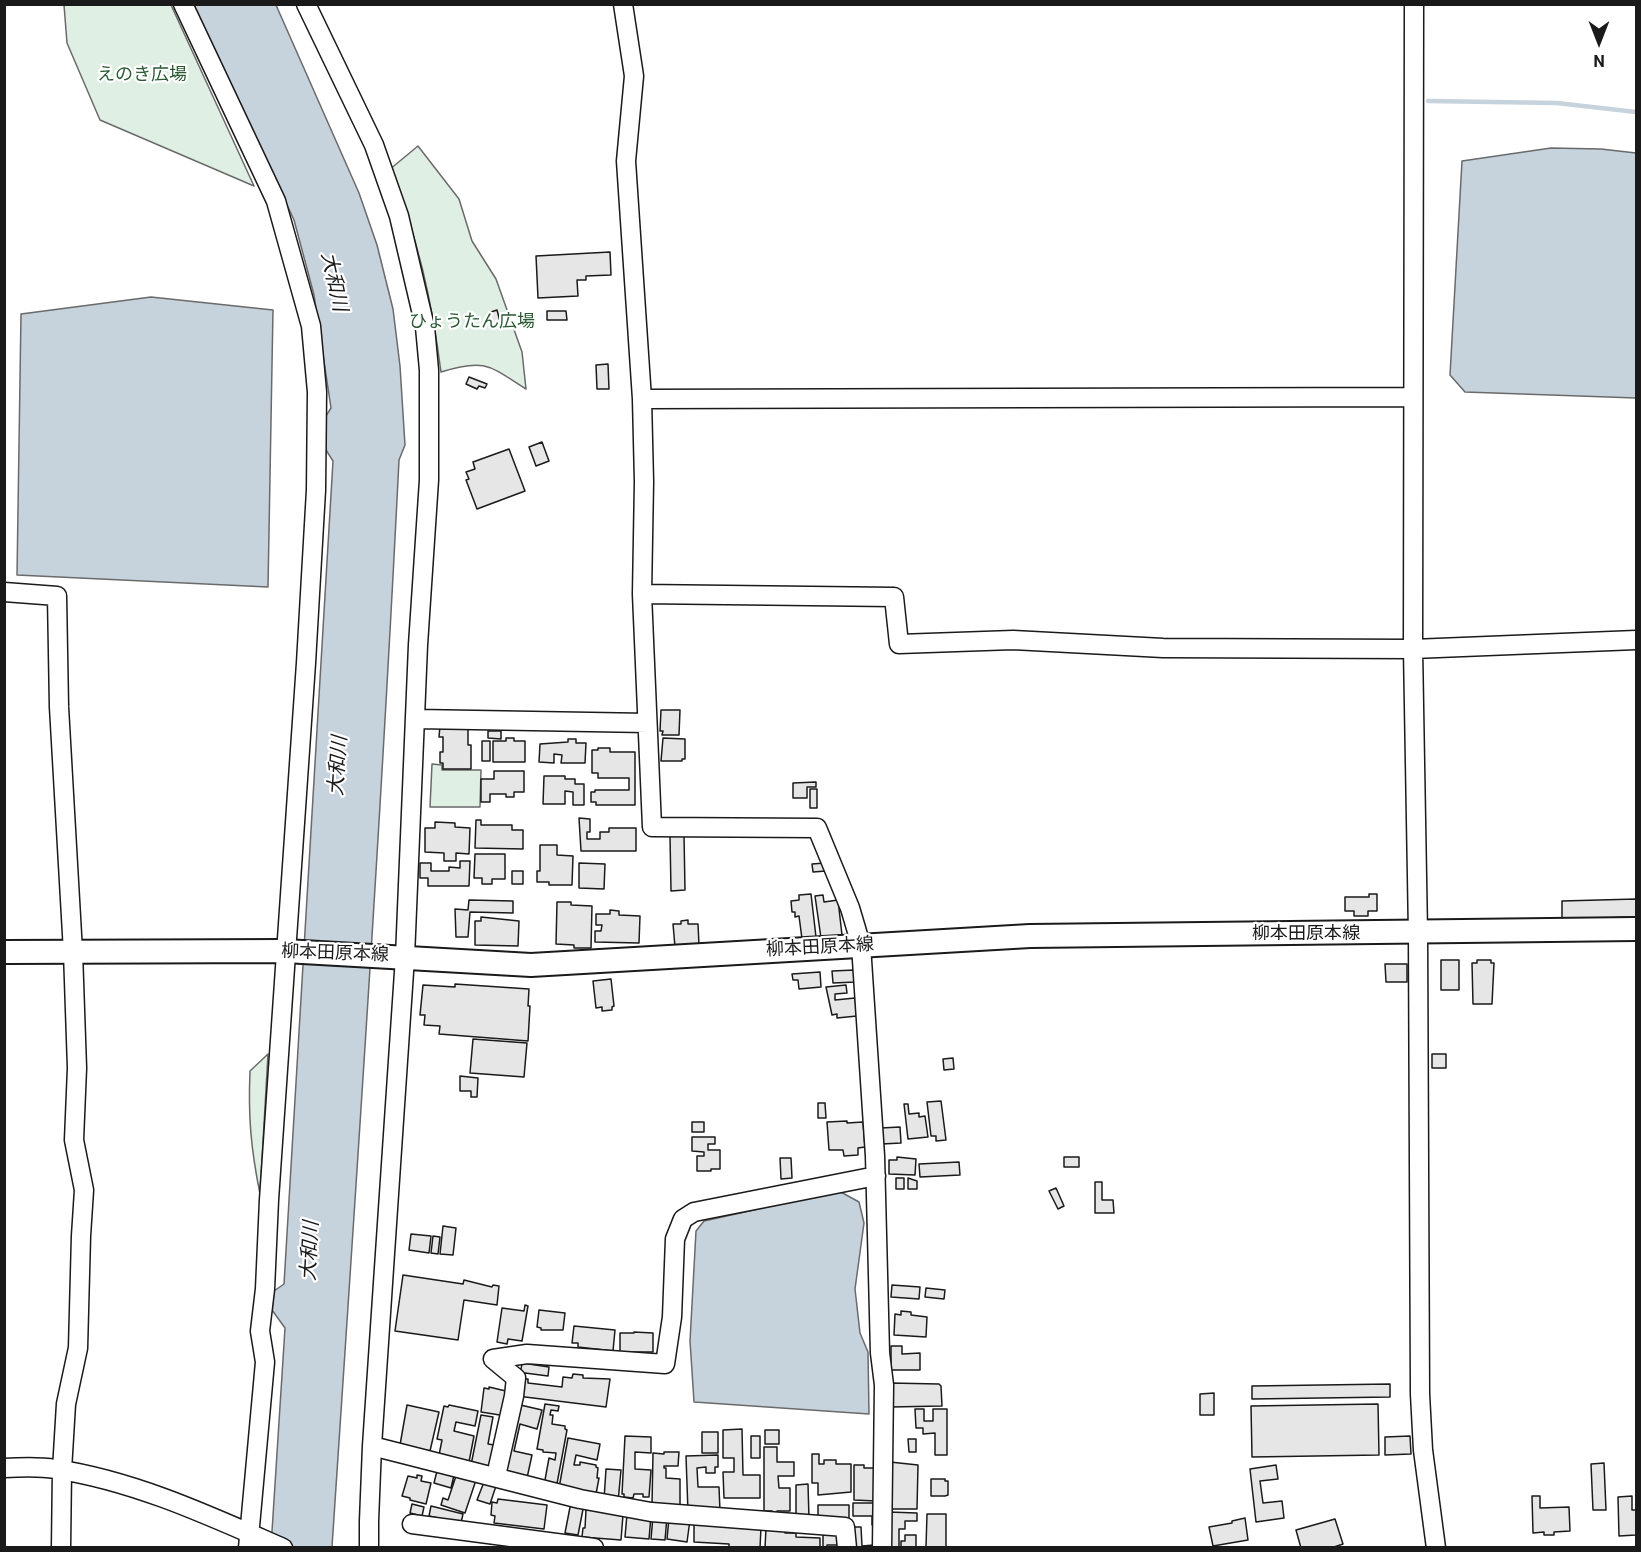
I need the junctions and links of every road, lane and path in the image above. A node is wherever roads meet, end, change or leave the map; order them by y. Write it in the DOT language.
graph roads {
  1 [pos="183,4"];
  2 [pos="306,4"];
  3 [pos="623,4"];
  4 [pos="1414,4"];
  5 [pos="1413,397"];
  6 [pos="642,399"];
  7 [pos="4,592"];
  8 [pos="642,594"];
  9 [pos="1636,640"];
  10 [pos="1413,649"];
  11 [pos="417,719"];
  12 [pos="647,723"];
  13 [pos="1636,929"];
  14 [pos="1418,933"];
  15 [pos="861,945"];
  16 [pos="288,951"];
  17 [pos="4,952"];
  18 [pos="73,952"];
  19 [pos="402,957"];
  20 [pos="876,1176"];
  21 [pos="372,1446"];
  22 [pos="4,1468"];
  23 [pos="62,1470"];
  24 [pos="496,1476"];
  25 [pos="412,1524"];
  26 [pos="460,1539"];
  27 [pos="253,1540"];
  28 [pos="61,1548"];
  29 [pos="282,1548"];
  30 [pos="369,1548"];
  31 [pos="594,1548"];
  32 [pos="848,1548"];
  33 [pos="882,1548"];
  34 [pos="1436,1548"];
  1 -- 16 [label="street"];
  2 -- 11 [label="street"];
  3 -- 6 [label="street"];
  4 -- 5 [label="street"];
  5 -- 6 [label="street"];
  5 -- 10 [label="street"];
  6 -- 8 [label="street"];
  7 -- 18 [label="street"];
  8 -- 10 [label="street"];
  8 -- 12 [label="street"];
  9 -- 10 [label="street"];
  10 -- 14 [label="street"];
  11 -- 12 [label="street"];
  11 -- 19 [label="street"];
  12 -- 15 [label="street"];
  13 -- 14 [label="main road, 柳本田原本線"];
  14 -- 15 [label="main road, 柳本田原本線"];
  14 -- 34 [label="street"];
  15 -- 19 [label="main road, 柳本田原本線"];
  15 -- 20 [label="street"];
  16 -- 18 [label="main road, 柳本田原本線"];
  16 -- 19 [label="main road, 柳本田原本線"];
  16 -- 27 [label="street"];
  17 -- 18 [label="main road, 柳本田原本線"];
  18 -- 23 [label="street"];
  19 -- 21 [label="street"];
  20 -- 24 [label="street"];
  20 -- 33 [label="street"];
  21 -- 24 [label="street"];
  21 -- 30 [label="street"];
  22 -- 23 [label="street"];
  23 -- 27 [label="street"];
  23 -- 28 [label="street"];
  24 -- 32 [label="street"];
  25 -- 26 [label="street"];
  26 -- 31 [label="street"];
  27 -- 29 [label="street"];
}
